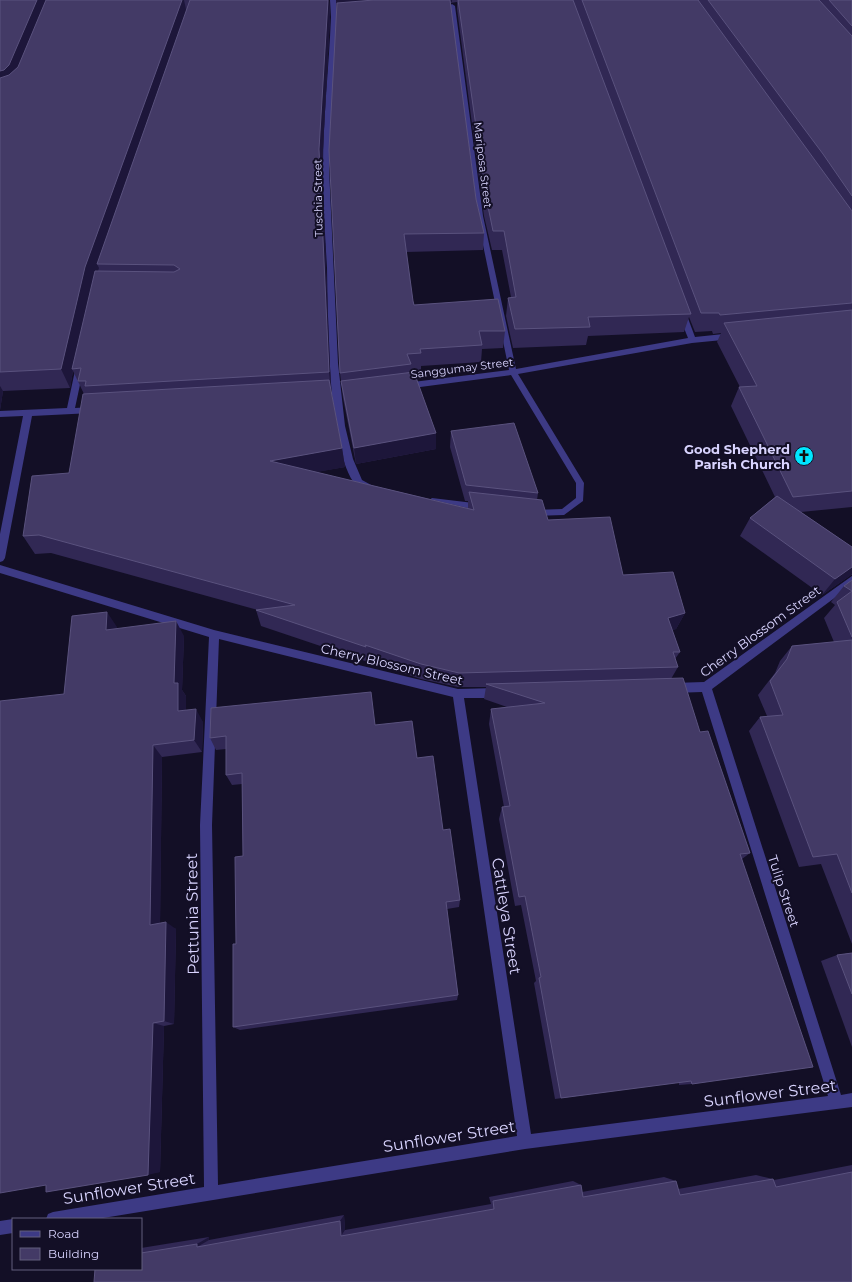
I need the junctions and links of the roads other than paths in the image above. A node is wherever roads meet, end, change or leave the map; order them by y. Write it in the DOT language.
graph roads {
  1 [pos="333,0"];
  2 [pos="452,6"];
  3 [pos="460,6"];
  4 [pos="444,7"];
  5 [pos="342,16"];
  6 [pos="334,17"];
  7 [pos="678,303"];
  8 [pos="741,335"];
  9 [pos="692,340"];
  10 [pos="82,360"];
  11 [pos="513,372"];
  12 [pos="398,387"];
  13 [pos="101,409"];
  14 [pos="70,411"];
  15 [pos="28,413"];
  16 [pos="0,414"];
  17 [pos="378,493"];
  18 [pos="425,500"];
  19 [pos="494,508"];
  20 [pos="524,512"];
  21 [pos="0,558"];
  22 [pos="0,569"];
  23 [pos="852,580"];
  24 [pos="214,634"];
  25 [pos="706,687"];
  26 [pos="666,688"];
  27 [pos="506,693"];
  28 [pos="458,694"];
  29 [pos="852,1100"];
  30 [pos="837,1102"];
  31 [pos="525,1142"];
  32 [pos="211,1193"];
  33 [pos="59,1218"];
  34 [pos="12,1226"];
  35 [pos="0,1228"];
  1 -- 6 [label="street, Tuschia Street"];
  2 -- 3 [label="street"];
  2 -- 4 [label="street"];
  2 -- 11 [label="street, Mariposa Street"];
  5 -- 6 [label="street"];
  6 -- 17 [label="street, Tuschia Street"];
  7 -- 9 [label="street"];
  8 -- 9 [label="street, Sanggumay Street"];
  9 -- 11 [label="street, Sanggumay Street"];
  10 -- 14 [label="street"];
  11 -- 12 [label="street, Sanggumay Street"];
  11 -- 20 [label="street, Mariposa Street"];
  13 -- 14 [label="street"];
  14 -- 15 [label="street"];
  15 -- 16 [label="street"];
  15 -- 21 [label="street"];
  18 -- 19 [label="street"];
  22 -- 24 [label="street, Cherry Blossom Street"];
  23 -- 25 [label="street, Cherry Blossom Street"];
  24 -- 28 [label="street, Cherry Blossom Street"];
  24 -- 32 [label="street, Pettunia Street"];
  25 -- 26 [label="street, Cherry Blossom Street"];
  25 -- 30 [label="street, Tulip Street"];
  27 -- 28 [label="street, Cherry Blossom Street"];
  28 -- 31 [label="street, Cattleya Street"];
  29 -- 30 [label="street, Sunflower Street"];
  30 -- 31 [label="street, Sunflower Street"];
  31 -- 32 [label="street, Sunflower Street"];
  32 -- 33 [label="street, Sunflower Street"];
  34 -- 35 [label="street"];
}
